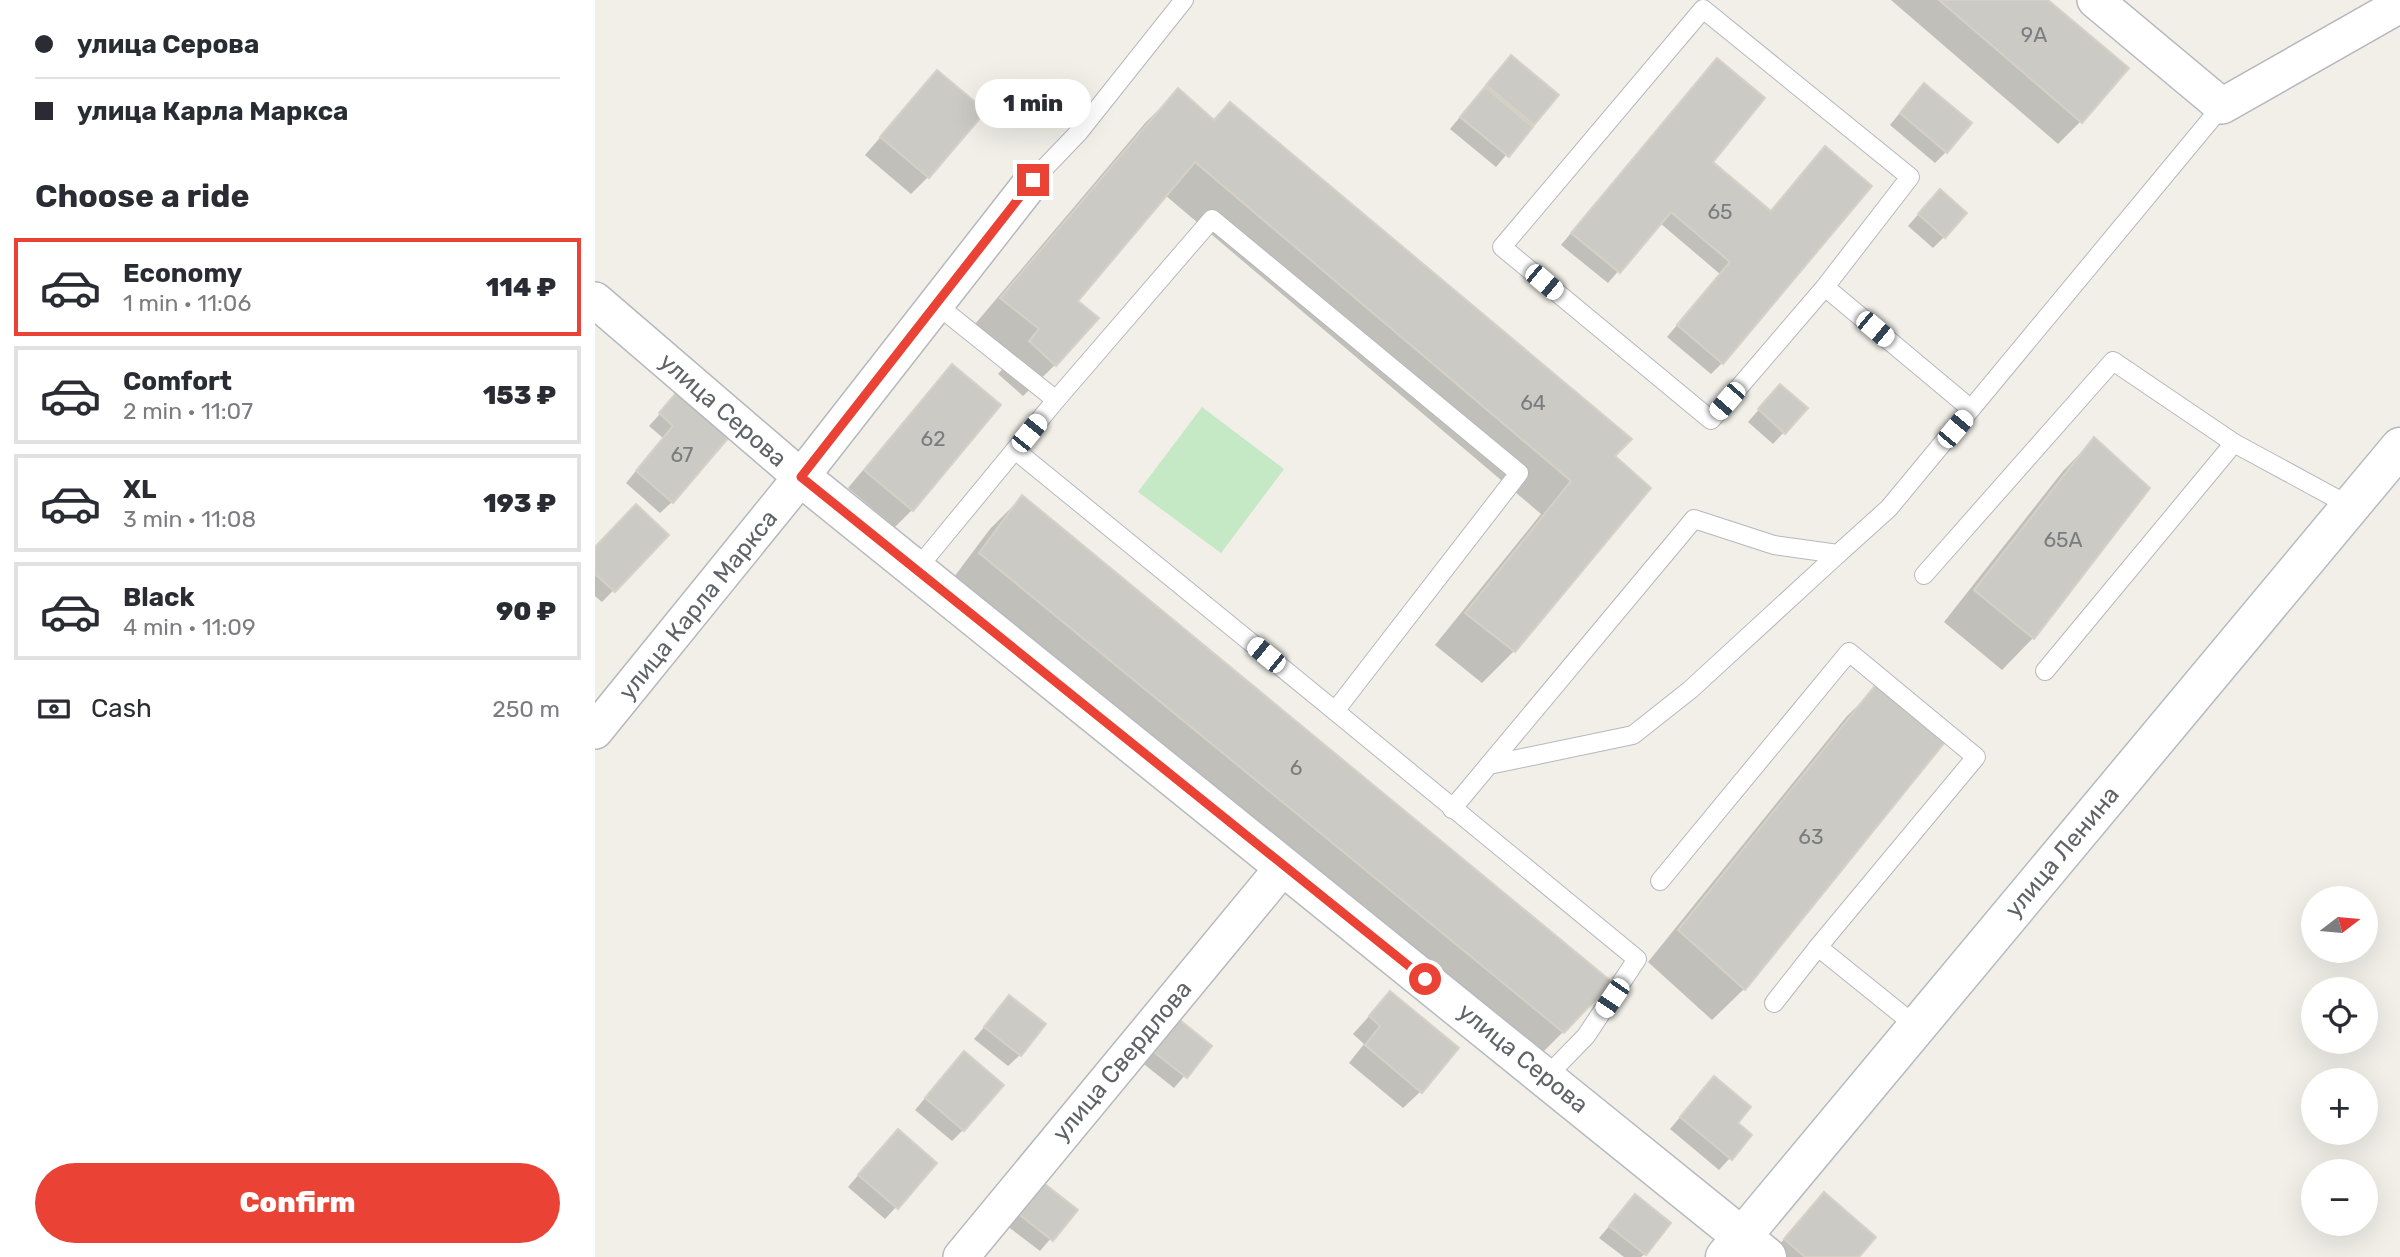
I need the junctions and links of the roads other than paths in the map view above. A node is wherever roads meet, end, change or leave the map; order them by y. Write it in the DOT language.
graph roads {
  1 [pos="1184,0"];
  2 [pos="2095,0"];
  3 [pos="2400,5"];
  4 [pos="2221,106"];
  5 [pos="1033,180"];
  6 [pos="1825,287"];
  7 [pos="595,300"];
  8 [pos="937,305"];
  9 [pos="1056,400"];
  10 [pos="1971,410"];
  11 [pos="2234,443"];
  12 [pos="2400,447"];
  13 [pos="1015,450"];
  14 [pos="801,477"];
  15 [pos="2350,506"];
  16 [pos="1838,554"];
  17 [pos="916,570"];
  18 [pos="1924,575"];
  19 [pos="2045,671"];
  20 [pos="1335,711"];
  21 [pos="595,731"];
  22 [pos="1489,765"];
  23 [pos="1452,809"];
  24 [pos="1284,866"];
  25 [pos="1660,881"];
  26 [pos="1818,947"];
  27 [pos="1774,1003"];
  28 [pos="1916,1027"];
  29 [pos="1546,1077"];
  30 [pos="1745,1250"];
  31 [pos="961,1257"];
  1 -- 5 [label="lane"];
  2 -- 4 [label="street"];
  3 -- 4 [label="street"];
  4 -- 10 [label="lane"];
  5 -- 8 [label="street, улица Карла Маркса"];
  6 -- 6 [label="lane"];
  6 -- 10 [label="lane"];
  7 -- 14 [label="street, улица Серова"];
  8 -- 9 [label="lane"];
  8 -- 14 [label="street, улица Карла Маркса"];
  9 -- 13 [label="lane"];
  9 -- 20 [label="lane"];
  10 -- 16 [label="lane"];
  11 -- 15 [label="lane"];
  11 -- 18 [label="lane"];
  11 -- 19 [label="lane"];
  12 -- 15 [label="street, улица Ленина"];
  13 -- 17 [label="lane"];
  13 -- 20 [label="lane"];
  14 -- 17 [label="street, улица Серова"];
  14 -- 21 [label="street, улица Карла Маркса"];
  15 -- 28 [label="street, улица Ленина"];
  16 -- 22 [label="lane"];
  16 -- 22 [label="lane"];
  17 -- 24 [label="street, улица Серова"];
  20 -- 23 [label="lane"];
  22 -- 23 [label="lane"];
  23 -- 29 [label="lane"];
  24 -- 29 [label="street, улица Серова"];
  24 -- 31 [label="street, улица Свердлова"];
  25 -- 26 [label="lane"];
  26 -- 27 [label="lane"];
  26 -- 28 [label="lane"];
  28 -- 30 [label="street, улица Ленина"];
  29 -- 30 [label="street, улица Серова"];
}
